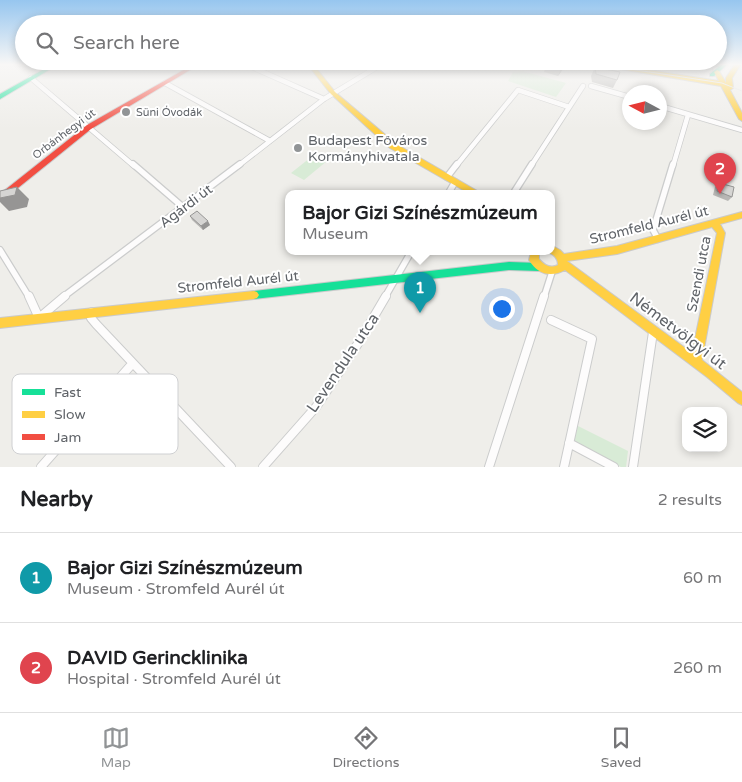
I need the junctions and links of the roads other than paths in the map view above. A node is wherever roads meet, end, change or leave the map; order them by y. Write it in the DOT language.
graph roads {
  1 [pos="18,86"];
  2 [pos="40,86"];
  3 [pos="160,86"];
  4 [pos="170,86"];
  5 [pos="294,86"];
  6 [pos="328,86"];
  7 [pos="346,86"];
  8 [pos="583,86"];
  9 [pos="591,86"];
  10 [pos="726,86"];
  11 [pos="334,93"];
  12 [pos="622,95"];
  13 [pos="0,97"];
  14 [pos="324,99"];
  15 [pos="570,107"];
  16 [pos="667,108"];
  17 [pos="688,115"];
  18 [pos="742,119"];
  19 [pos="89,127"];
  20 [pos="742,130"];
  21 [pos="270,141"];
  22 [pos="447,177"];
  23 [pos="456,182"];
  24 [pos="451,190"];
  25 [pos="469,190"];
  26 [pos="516,190"];
  27 [pos="0,198"];
  28 [pos="184,208"];
  29 [pos="742,215"];
  30 [pos="714,222"];
  31 [pos="658,239"];
  32 [pos="0,250"];
  33 [pos="555,253"];
  34 [pos="409,255"];
  35 [pos="532,255"];
  36 [pos="534,255"];
  37 [pos="563,260"];
  38 [pos="509,266"];
  39 [pos="539,267"];
  40 [pos="554,272"];
  41 [pos="396,279"];
  42 [pos="595,288"];
  43 [pos="92,312"];
  44 [pos="39,318"];
  45 [pos="551,320"];
  46 [pos="0,323"];
  47 [pos="653,332"];
  48 [pos="696,362"];
  49 [pos="132,364"];
  50 [pos="123,374"];
  51 [pos="142,374"];
  52 [pos="742,399"];
  53 [pos="178,411"];
  54 [pos="569,443"];
  55 [pos="52,454"];
  56 [pos="41,467"];
  57 [pos="232,467"];
  58 [pos="263,467"];
  59 [pos="488,467"];
  60 [pos="564,467"];
  61 [pos="614,467"];
  62 [pos="633,467"];
  1 -- 13 [label="street"];
  2 -- 19 [label="street"];
  3 -- 19 [label="street, Orbánhegyi út"];
  4 -- 21 [label="street"];
  5 -- 14 [label="street"];
  6 -- 11 [label="street"];
  7 -- 11 [label="street, Agárdi út"];
  8 -- 15 [label="street"];
  9 -- 12 [label="street"];
  10 -- 18 [label="street"];
  11 -- 14 [label="street, Agárdi út"];
  11 -- 22 [label="street"];
  14 -- 21 [label="street, Agárdi út"];
  15 -- 22 [label="street"];
  15 -- 26 [label="street"];
  16 -- 17 [label="street"];
  17 -- 20 [label="street"];
  17 -- 31 [label="street"];
  19 -- 27 [label="street, Orbánhegyi út"];
  19 -- 28 [label="street"];
  21 -- 28 [label="street, Agárdi út"];
  22 -- 23 [label="street"];
  23 -- 24 [label="street"];
  23 -- 25 [label="street"];
  28 -- 44 [label="street, Agárdi út"];
  29 -- 30 [label="street, Stromfeld Aurél út"];
  30 -- 31 [label="street, Stromfeld Aurél út"];
  30 -- 48 [label="street, Szendi utca"];
  31 -- 37 [label="street, Stromfeld Aurél út"];
  32 -- 44 [label="street"];
  33 -- 37 [label="street, Németvölgyi út"];
  34 -- 41 [label="street, Levendula utca"];
  35 -- 38 [label="street, Stromfeld Aurél út"];
  36 -- 39 [label="street"];
  37 -- 40 [label="street"];
  37 -- 42 [label="street, Németvölgyi út"];
  38 -- 39 [label="street, Stromfeld Aurél út"];
  38 -- 41 [label="street, Stromfeld Aurél út"];
  39 -- 40 [label="street, Stromfeld Aurél út"];
  40 -- 42 [label="street, Németvölgyi út"];
  40 -- 59 [label="street"];
  41 -- 43 [label="street, Stromfeld Aurél út"];
  41 -- 58 [label="street, Levendula utca"];
  42 -- 47 [label="street, Németvölgyi út"];
  43 -- 44 [label="street, Stromfeld Aurél út"];
  43 -- 49 [label="street"];
  44 -- 46 [label="street, Stromfeld Aurél út"];
  45 -- 54 [label="street"];
  47 -- 48 [label="street, Németvölgyi út"];
  47 -- 62 [label="street"];
  48 -- 52 [label="street, Németvölgyi út"];
  49 -- 50 [label="street"];
  49 -- 51 [label="street"];
  53 -- 57 [label="street"];
  54 -- 60 [label="street"];
  54 -- 61 [label="street"];
  55 -- 56 [label="street"];
}
